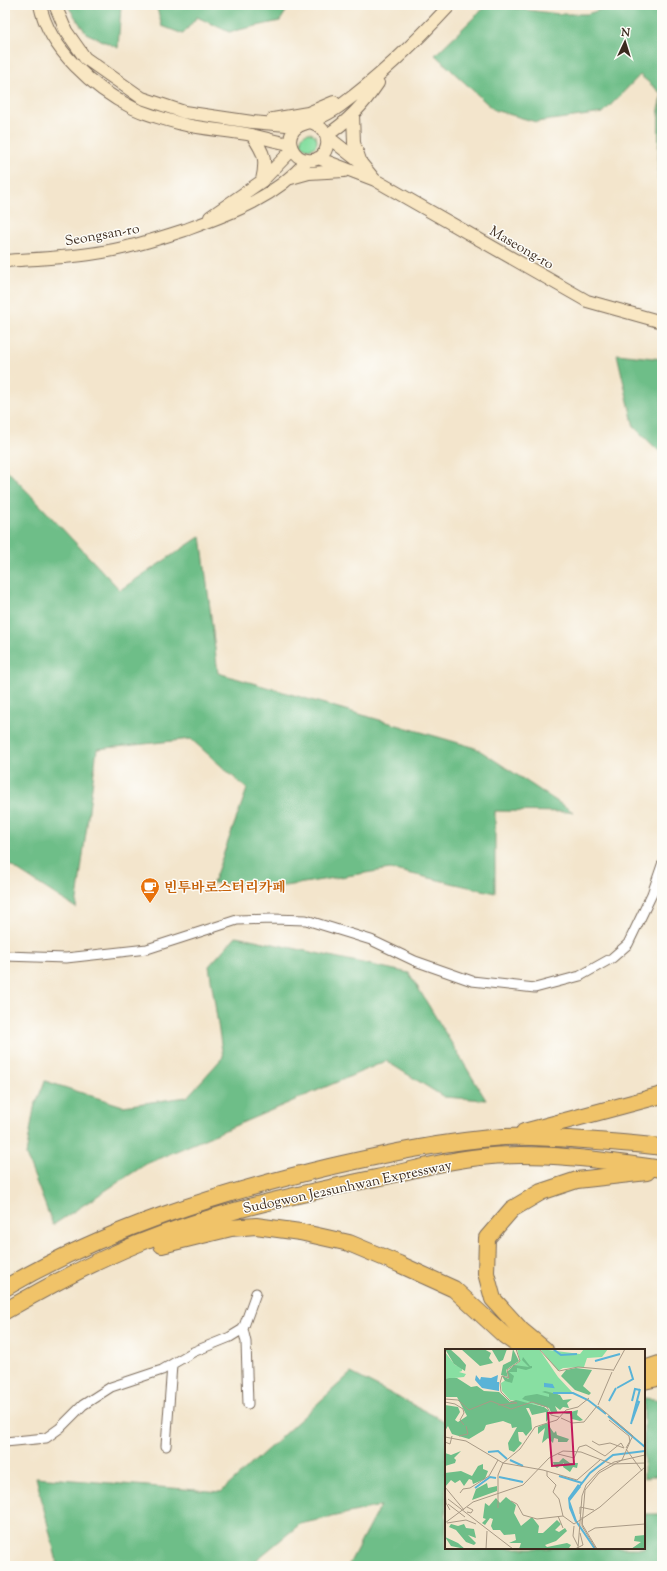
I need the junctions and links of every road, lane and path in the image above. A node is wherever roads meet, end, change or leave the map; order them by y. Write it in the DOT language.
graph roads {
  1 [pos="40,5"];
  2 [pos="55,5"];
  3 [pos="450,5"];
  4 [pos="385,72"];
  5 [pos="364,89"];
  6 [pos="353,114"];
  7 [pos="252,122"];
  8 [pos="304,124"];
  9 [pos="252,135"];
  10 [pos="327,136"];
  11 [pos="291,147"];
  12 [pos="313,159"];
  13 [pos="361,163"];
  14 [pos="350,171"];
  15 [pos="288,179"];
  16 [pos="374,180"];
  17 [pos="262,181"];
  18 [pos="202,223"];
  19 [pos="5,261"];
  20 [pos="662,322"];
  21 [pos="662,865"];
  22 [pos="5,956"];
  23 [pos="662,1095"];
  24 [pos="512,1137"];
  25 [pos="662,1147"];
  26 [pos="662,1170"];
  27 [pos="138,1243"];
  28 [pos="5,1288"];
  29 [pos="256,1293"];
  30 [pos="5,1311"];
  31 [pos="243,1329"];
  32 [pos="523,1349"];
  33 [pos="543,1349"];
  34 [pos="662,1363"];
  35 [pos="172,1364"];
  36 [pos="645,1369"];
  37 [pos="662,1377"];
  38 [pos="645,1380"];
  39 [pos="248,1404"];
  40 [pos="5,1442"];
  41 [pos="166,1446"];
  1 -- 9 [label="main road"];
  2 -- 7 [label="main road"];
  3 -- 4 [label="main road"];
  4 -- 5 [label="main road"];
  4 -- 6 [label="main road"];
  5 -- 7 [label="main road"];
  5 -- 8 [label="main road"];
  6 -- 10 [label="main road"];
  6 -- 13 [label="main road"];
  7 -- 8 [label="main road"];
  8 -- 10 [label="main road"];
  8 -- 11 [label="main road"];
  9 -- 11 [label="main road"];
  9 -- 17 [label="main road"];
  10 -- 12 [label="main road"];
  10 -- 13 [label="main road"];
  11 -- 12 [label="main road"];
  11 -- 17 [label="main road"];
  12 -- 14 [label="main road"];
  12 -- 15 [label="main road"];
  13 -- 16 [label="main road"];
  14 -- 15 [label="main road"];
  14 -- 16 [label="main road"];
  15 -- 18 [label="main road"];
  16 -- 20 [label="main road, Maseong-ro"];
  17 -- 18 [label="main road"];
  18 -- 19 [label="main road, Seongsan-ro"];
  21 -- 22 [label="street"];
  23 -- 24 [label="highway"];
  24 -- 25 [label="highway, Sudogwon Je2sunhwan Expressway"];
  24 -- 28 [label="highway, Sudogwon Je2sunhwan Expressway"];
  26 -- 27 [label="highway, Sudogwon Je2sunhwan Expressway"];
  26 -- 33 [label="highway"];
  27 -- 30 [label="highway, Sudogwon Je2sunhwan Expressway"];
  27 -- 32 [label="highway"];
  29 -- 31 [label="street"];
  31 -- 35 [label="street"];
  31 -- 39 [label="street"];
  34 -- 36 [label="highway"];
  35 -- 40 [label="street"];
  35 -- 41 [label="street"];
  37 -- 38 [label="highway"];
}
